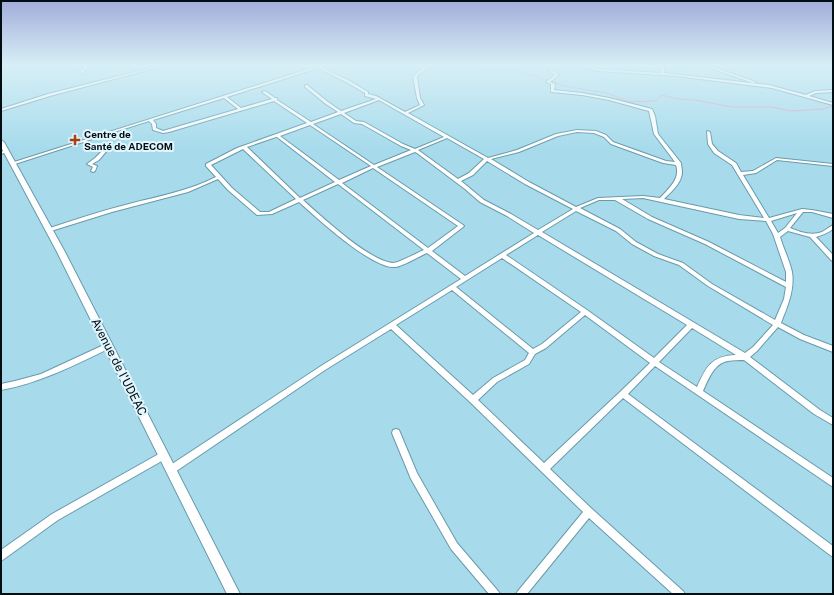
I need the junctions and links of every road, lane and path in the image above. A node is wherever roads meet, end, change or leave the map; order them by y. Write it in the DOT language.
graph roads {
  1 [pos="58,93"];
  2 [pos="234,93"];
  3 [pos="265,93"];
  4 [pos="315,93"];
  5 [pos="367,93"];
  6 [pos="416,93"];
  7 [pos="570,93"];
  8 [pos="794,93"];
  9 [pos="813,93"];
  10 [pos="224,96"];
  11 [pos="807,96"];
  12 [pos="276,99"];
  13 [pos="379,99"];
  14 [pos="833,104"];
  15 [pos="1,110"];
  16 [pos="241,110"];
  17 [pos="342,113"];
  18 [pos="405,113"];
  19 [pos="150,120"];
  20 [pos="312,123"];
  21 [pos="708,132"];
  22 [pos="278,136"];
  23 [pos="447,137"];
  24 [pos="83,141"];
  25 [pos="1,142"];
  26 [pos="244,147"];
  27 [pos="414,150"];
  28 [pos="4,152"];
  29 [pos="487,159"];
  30 [pos="13,163"];
  31 [pos="679,164"];
  32 [pos="833,164"];
  33 [pos="374,167"];
  34 [pos="93,171"];
  35 [pos="740,174"];
  36 [pos="219,177"];
  37 [pos="457,181"];
  38 [pos="338,183"];
  39 [pos="614,197"];
  40 [pos="298,200"];
  41 [pos="661,200"];
  42 [pos="577,208"];
  43 [pos="802,210"];
  44 [pos="833,216"];
  45 [pos="767,220"];
  46 [pos="833,227"];
  47 [pos="787,229"];
  48 [pos="49,230"];
  49 [pos="538,233"];
  50 [pos="777,236"];
  51 [pos="812,236"];
  52 [pos="429,250"];
  53 [pos="502,255"];
  54 [pos="833,259"];
  55 [pos="465,279"];
  56 [pos="789,286"];
  57 [pos="452,287"];
  58 [pos="585,312"];
  59 [pos="691,324"];
  60 [pos="776,324"];
  61 [pos="391,325"];
  62 [pos="108,346"];
  63 [pos="833,349"];
  64 [pos="533,352"];
  65 [pos="745,357"];
  66 [pos="654,362"];
  67 [pos="1,387"];
  68 [pos="699,392"];
  69 [pos="623,394"];
  70 [pos="473,400"];
  71 [pos="833,422"];
  72 [pos="396,433"];
  73 [pos="164,455"];
  74 [pos="172,469"];
  75 [pos="544,469"];
  76 [pos="833,483"];
  77 [pos="589,512"];
  78 [pos="833,552"];
  79 [pos="1,556"];
  80 [pos="234,594"];
  81 [pos="494,594"];
  82 [pos="520,594"];
  83 [pos="680,594"];
  1 -- 15 [label="street"];
  2 -- 10 [label="street"];
  3 -- 12 [label="street"];
  4 -- 17 [label="street"];
  5 -- 13 [label="street"];
  6 -- 18 [label="street"];
  7 -- 31 [label="street"];
  8 -- 11 [label="street"];
  9 -- 11 [label="street"];
  10 -- 16 [label="street"];
  10 -- 19 [label="street"];
  11 -- 14 [label="street"];
  12 -- 16 [label="street"];
  12 -- 20 [label="street"];
  13 -- 17 [label="street"];
  13 -- 18 [label="street"];
  16 -- 19 [label="street"];
  17 -- 20 [label="street"];
  17 -- 27 [label="street"];
  18 -- 23 [label="street"];
  19 -- 24 [label="street"];
  20 -- 22 [label="street"];
  20 -- 33 [label="street"];
  21 -- 35 [label="street"];
  22 -- 26 [label="street"];
  22 -- 38 [label="street"];
  23 -- 27 [label="street"];
  23 -- 29 [label="street"];
  24 -- 30 [label="street"];
  24 -- 34 [label="street"];
  25 -- 28 [label="main road, Avenue de I'UDEAC"];
  26 -- 36 [label="street"];
  26 -- 40 [label="street"];
  27 -- 33 [label="street"];
  27 -- 37 [label="street"];
  28 -- 30 [label="main road, Avenue de I'UDEAC"];
  29 -- 31 [label="street"];
  29 -- 37 [label="street"];
  29 -- 42 [label="street"];
  30 -- 48 [label="main road, Avenue de I'UDEAC"];
  31 -- 41 [label="street"];
  32 -- 35 [label="street"];
  33 -- 38 [label="street"];
  33 -- 52 [label="street"];
  35 -- 45 [label="street"];
  36 -- 40 [label="street"];
  36 -- 48 [label="street"];
  37 -- 49 [label="street"];
  38 -- 40 [label="street"];
  38 -- 52 [label="street"];
  39 -- 41 [label="street"];
  39 -- 42 [label="street"];
  39 -- 56 [label="street"];
  40 -- 52 [label="street"];
  41 -- 45 [label="street"];
  42 -- 49 [label="street"];
  42 -- 60 [label="street"];
  43 -- 44 [label="street"];
  43 -- 45 [label="street"];
  43 -- 47 [label="street"];
  45 -- 50 [label="street"];
  46 -- 51 [label="street"];
  47 -- 50 [label="street"];
  47 -- 51 [label="street"];
  48 -- 62 [label="main road, Avenue de I'UDEAC"];
  49 -- 53 [label="street"];
  49 -- 59 [label="street"];
  50 -- 56 [label="street"];
  51 -- 54 [label="street"];
  52 -- 55 [label="street"];
  53 -- 55 [label="street"];
  53 -- 58 [label="street"];
  55 -- 57 [label="street"];
  56 -- 60 [label="street"];
  57 -- 61 [label="street"];
  57 -- 64 [label="street"];
  58 -- 64 [label="street"];
  58 -- 66 [label="street"];
  59 -- 65 [label="street"];
  59 -- 66 [label="street"];
  60 -- 63 [label="street"];
  60 -- 65 [label="street"];
  61 -- 70 [label="street"];
  61 -- 74 [label="street"];
  62 -- 67 [label="street"];
  62 -- 73 [label="main road, Avenue de I'UDEAC"];
  64 -- 70 [label="street"];
  65 -- 68 [label="street"];
  65 -- 71 [label="street"];
  66 -- 68 [label="street"];
  66 -- 69 [label="street"];
  68 -- 76 [label="street"];
  69 -- 75 [label="street"];
  69 -- 78 [label="street"];
  70 -- 75 [label="street"];
  72 -- 81 [label="street"];
  73 -- 74 [label="main road, Avenue de I'UDEAC"];
  73 -- 79 [label="street"];
  74 -- 80 [label="main road, Avenue de I'UDEAC"];
  75 -- 77 [label="street"];
  77 -- 82 [label="street"];
  77 -- 83 [label="street"];
}
